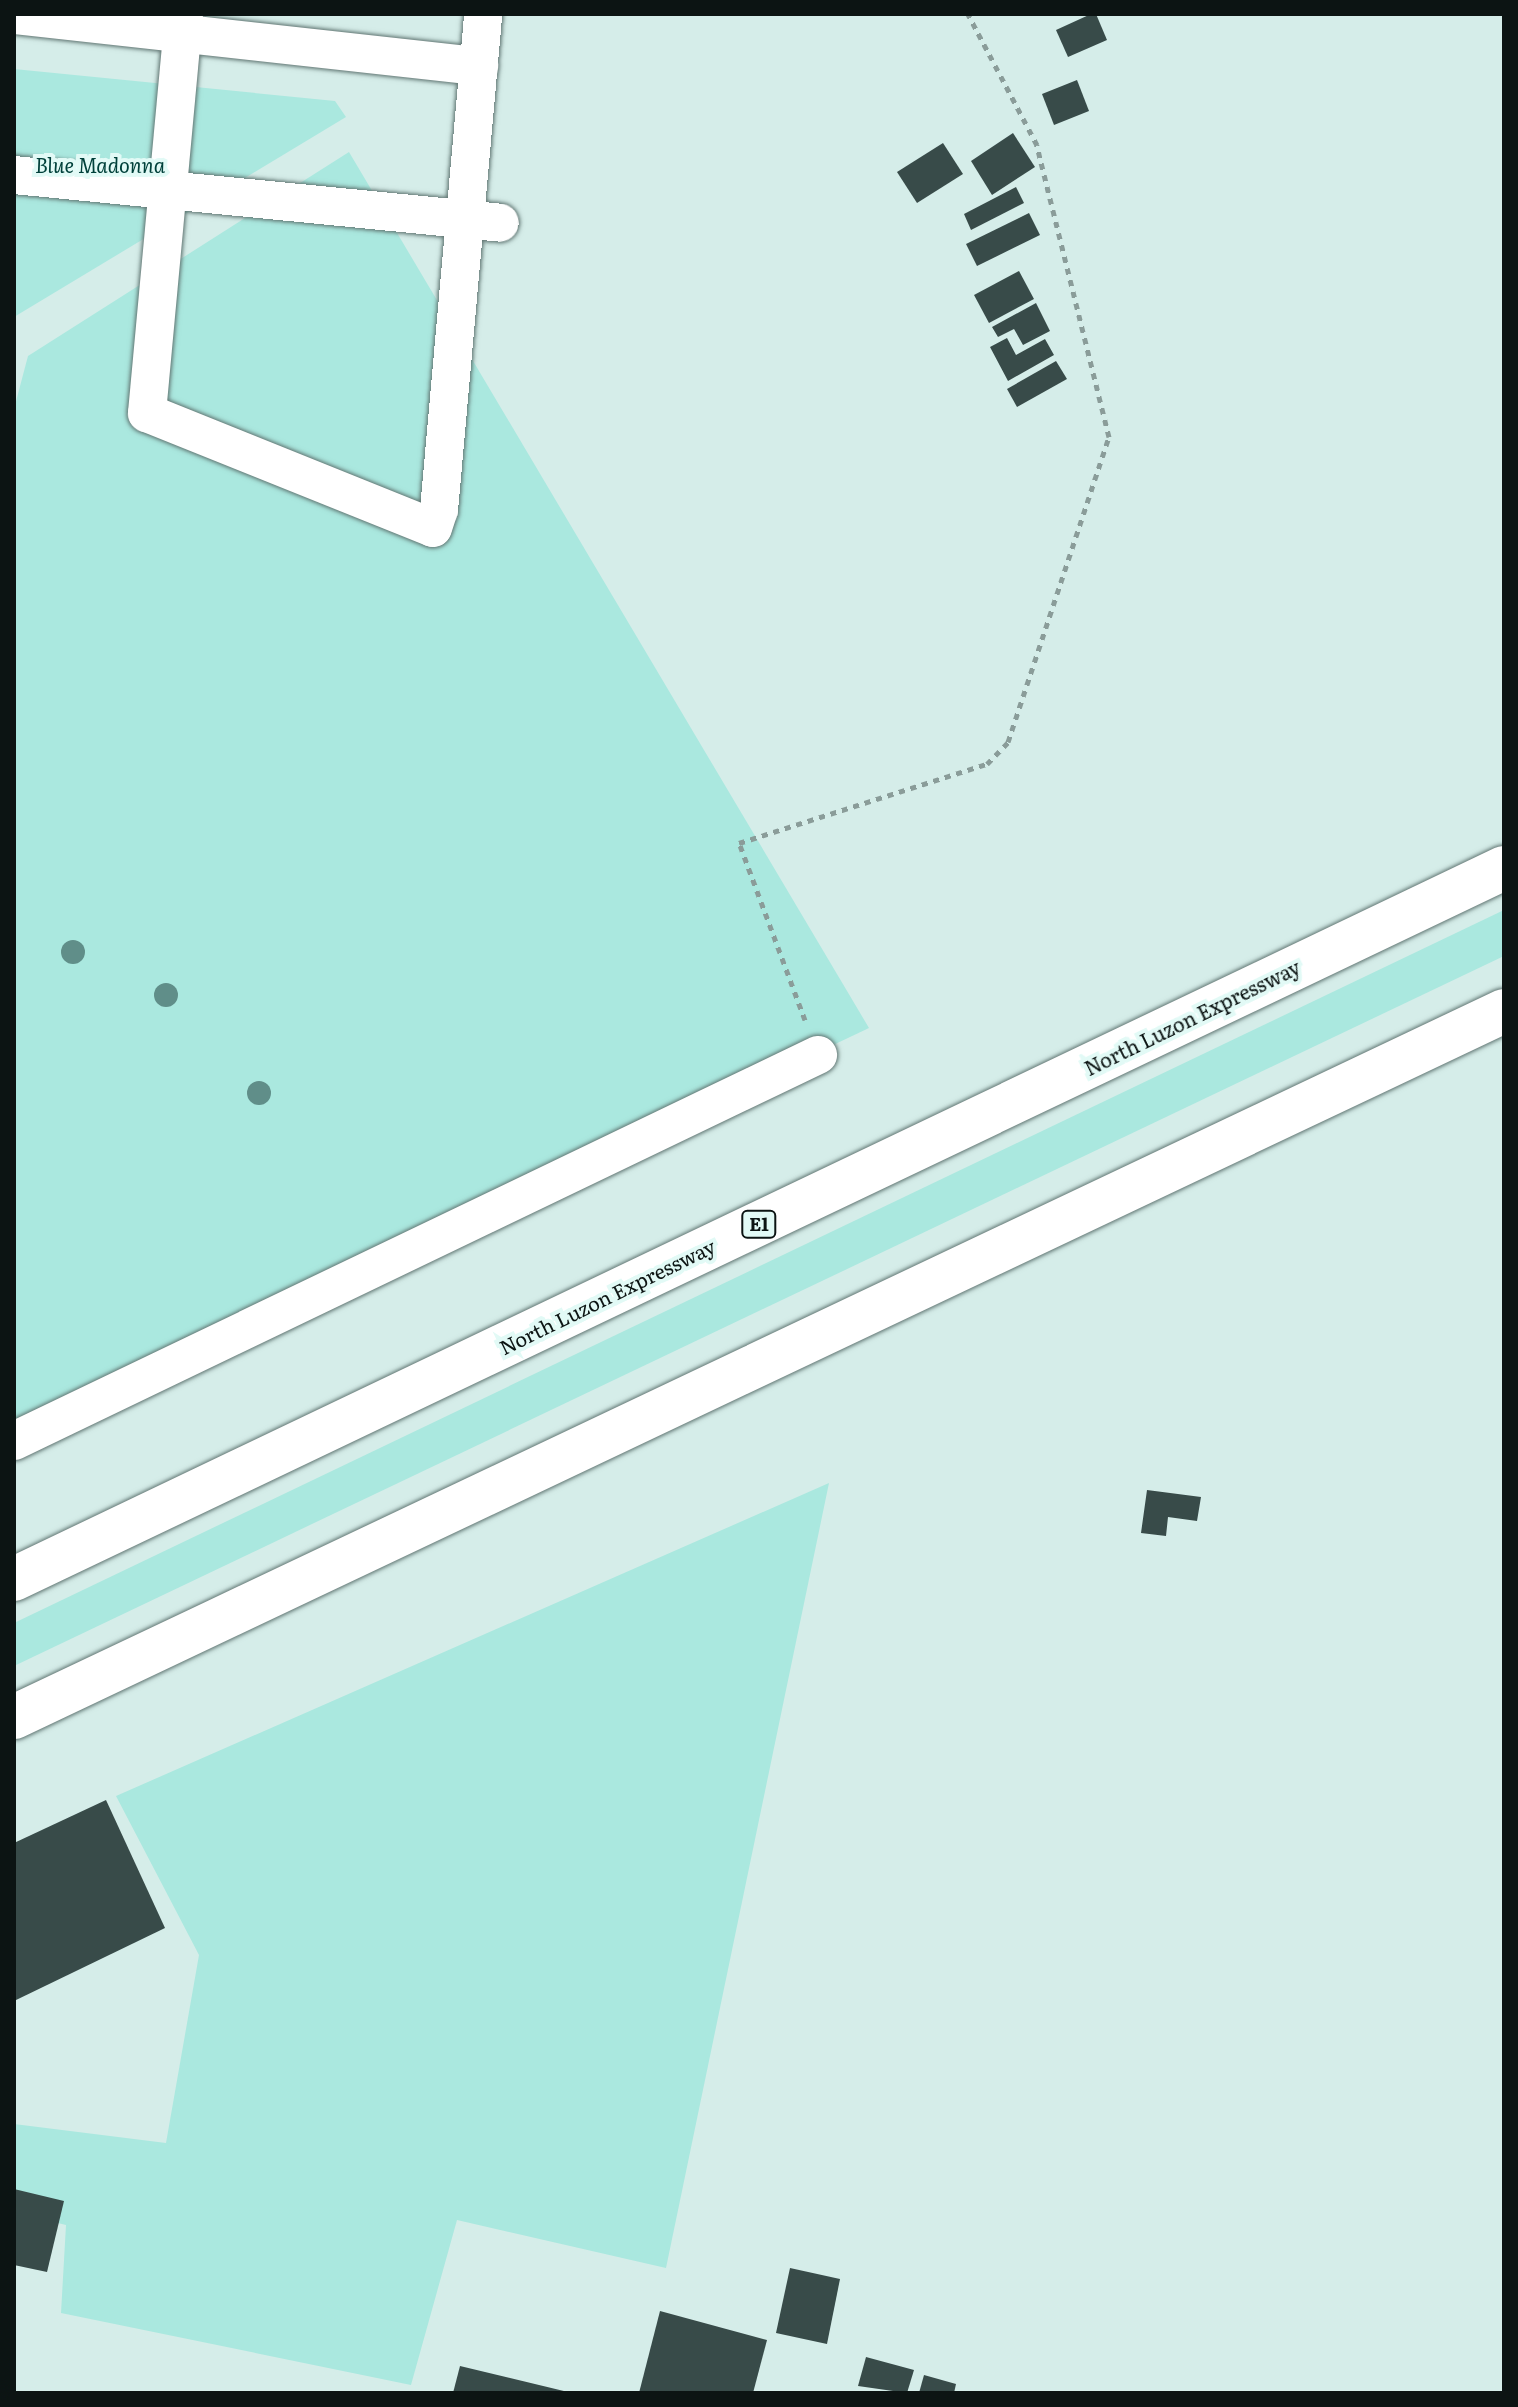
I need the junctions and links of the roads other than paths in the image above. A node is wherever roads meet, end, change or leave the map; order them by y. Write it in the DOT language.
graph roads {
  1 [pos="483,14"];
  2 [pos="14,15"];
  3 [pos="183,23"];
  4 [pos="479,66"];
  5 [pos="14,175"];
  6 [pos="165,190"];
  7 [pos="462,219"];
  8 [pos="500,223"];
  9 [pos="1504,868"];
  10 [pos="1504,1011"];
  11 [pos="818,1055"];
  12 [pos="14,1441"];
  13 [pos="14,1579"];
  14 [pos="14,1717"];
  1 -- 4 [label="street"];
  2 -- 3 [label="street"];
  3 -- 4 [label="street"];
  3 -- 6 [label="street"];
  4 -- 7 [label="street"];
  5 -- 6 [label="street"];
  6 -- 7 [label="street"];
  6 -- 7 [label="street"];
  7 -- 8 [label="street"];
  9 -- 13 [label="highway, North Luzon Expressway / E1"];
  10 -- 14 [label="highway"];
  11 -- 12 [label="street"];
}
